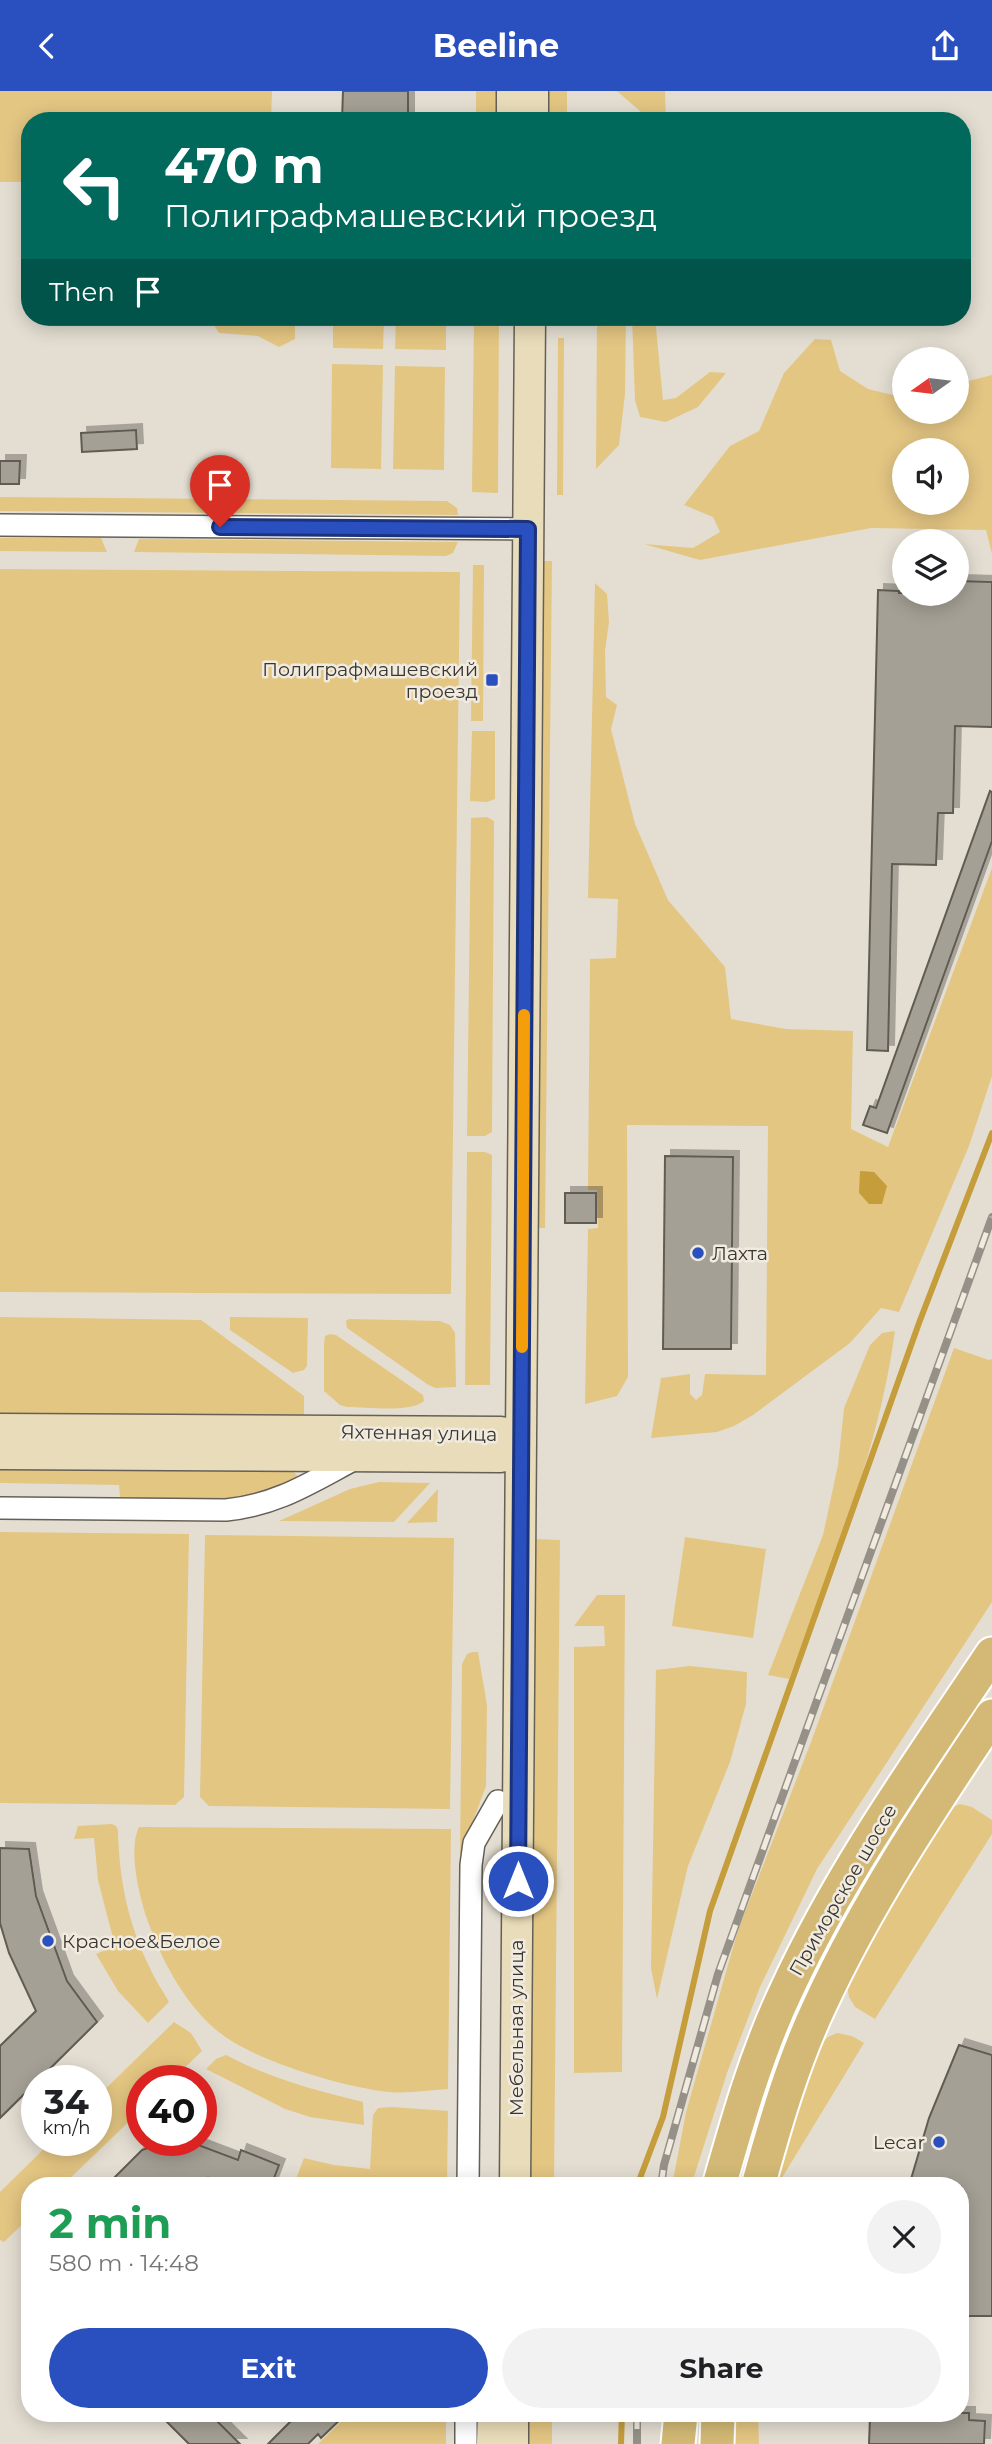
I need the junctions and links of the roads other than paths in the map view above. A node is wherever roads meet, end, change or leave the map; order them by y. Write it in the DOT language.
graph roads {
  1 [pos="512,91"];
  2 [pos="533,91"];
  3 [pos="512,112"];
  4 [pos="533,112"];
  5 [pos="510,326"];
  6 [pos="529,326"];
  7 [pos="0,525"];
  8 [pos="518,529"];
  9 [pos="0,1429"];
  10 [pos="508,1444"];
  11 [pos="0,1454"];
  12 [pos="361,1456"];
  13 [pos="0,1508"];
  14 [pos="992,1654"];
  15 [pos="992,1716"];
  16 [pos="498,1801"];
  17 [pos="468,2177"];
  18 [pos="495,2177"];
  19 [pos="515,2177"];
  20 [pos="722,2177"];
  21 [pos="761,2177"];
  22 [pos="466,2422"];
  23 [pos="493,2422"];
  24 [pos="513,2422"];
  25 [pos="680,2422"];
  26 [pos="718,2422"];
  27 [pos="466,2444"];
  28 [pos="492,2444"];
  29 [pos="513,2444"];
  30 [pos="678,2444"];
  31 [pos="717,2444"];
  1 -- 3 [label="street"];
  2 -- 4 [label="street"];
  5 -- 8 [label="street, Мебельная улица"];
  6 -- 8 [label="street, Мебельная улица"];
  7 -- 8 [label="street"];
  8 -- 10 [label="street, Мебельная улица"];
  9 -- 10 [label="street, Яхтенная улица"];
  10 -- 12 [label="street, Яхтенная улица"];
  10 -- 16 [label="street, Мебельная улица"];
  10 -- 19 [label="street, Мебельная улица"];
  11 -- 12 [label="street, Яхтенная улица"];
  12 -- 13 [label="street"];
  14 -- 20 [label="main road, Приморское шоссе"];
  15 -- 21 [label="main road, Приморское шоссе"];
  16 -- 17 [label="street"];
  16 -- 18 [label="street, Мебельная улица"];
  22 -- 27 [label="street"];
  23 -- 28 [label="street"];
  24 -- 29 [label="street"];
  25 -- 30 [label="main road"];
  26 -- 31 [label="main road"];
}
